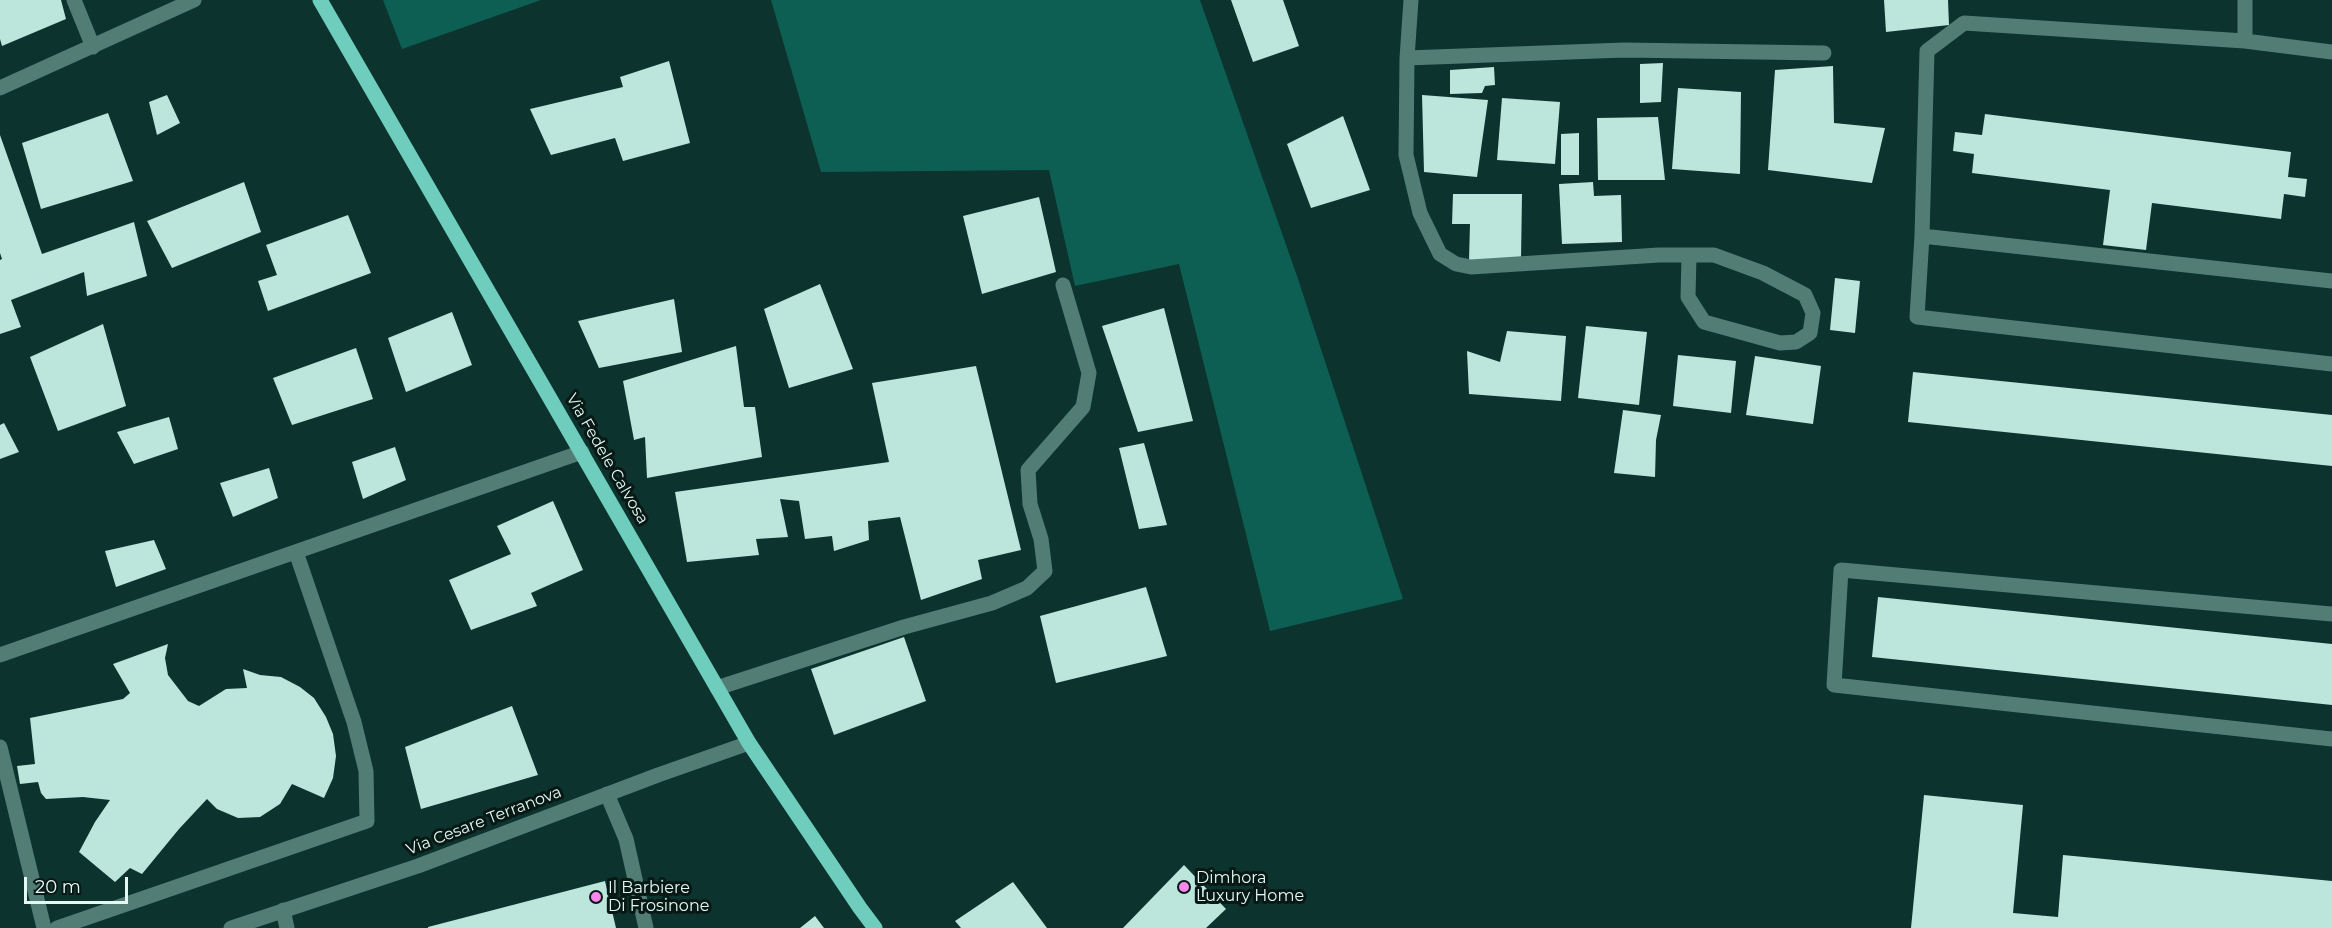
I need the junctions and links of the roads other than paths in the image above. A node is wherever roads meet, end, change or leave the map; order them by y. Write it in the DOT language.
graph roads {
  1 [pos="74,0"];
  2 [pos="194,0"];
  3 [pos="320,0"];
  4 [pos="1411,0"];
  5 [pos="2245,0"];
  6 [pos="2245,41"];
  7 [pos="93,47"];
  8 [pos="2332,52"];
  9 [pos="1824,53"];
  10 [pos="1407,58"];
  11 [pos="0,88"];
  12 [pos="1922,236"];
  13 [pos="1689,256"];
  14 [pos="2332,281"];
  15 [pos="1063,285"];
  16 [pos="2332,364"];
  17 [pos="582,452"];
  18 [pos="296,552"];
  19 [pos="2332,614"];
  20 [pos="0,655"];
  21 [pos="717,688"];
  22 [pos="2332,739"];
  23 [pos="749,743"];
  24 [pos="0,747"];
  25 [pos="607,794"];
  26 [pos="283,910"];
  27 [pos="44,928"];
  28 [pos="57,928"];
  29 [pos="231,928"];
  30 [pos="287,928"];
  31 [pos="646,928"];
  32 [pos="875,928"];
  1 -- 7 [label="street"];
  2 -- 7 [label="street"];
  3 -- 17 [label="main road, Via Fedele Calvosa"];
  4 -- 10 [label="street"];
  5 -- 6 [label="street"];
  6 -- 8 [label="street"];
  6 -- 12 [label="street"];
  7 -- 11 [label="street"];
  9 -- 10 [label="street"];
  10 -- 13 [label="street"];
  12 -- 14 [label="street"];
  12 -- 16 [label="street"];
  13 -- 13 [label="street"];
  15 -- 21 [label="street"];
  17 -- 18 [label="street"];
  17 -- 21 [label="main road, Via Fedele Calvosa"];
  18 -- 20 [label="street"];
  18 -- 28 [label="street"];
  19 -- 22 [label="street"];
  21 -- 23 [label="main road, Via Fedele Calvosa"];
  23 -- 25 [label="street, Via Cesare Terranova"];
  23 -- 32 [label="main road, Via Fedele Calvosa"];
  24 -- 27 [label="street"];
  25 -- 26 [label="street, Via Cesare Terranova"];
  25 -- 31 [label="street"];
  26 -- 29 [label="street, Via Cesare Terranova"];
  26 -- 30 [label="street"];
}
